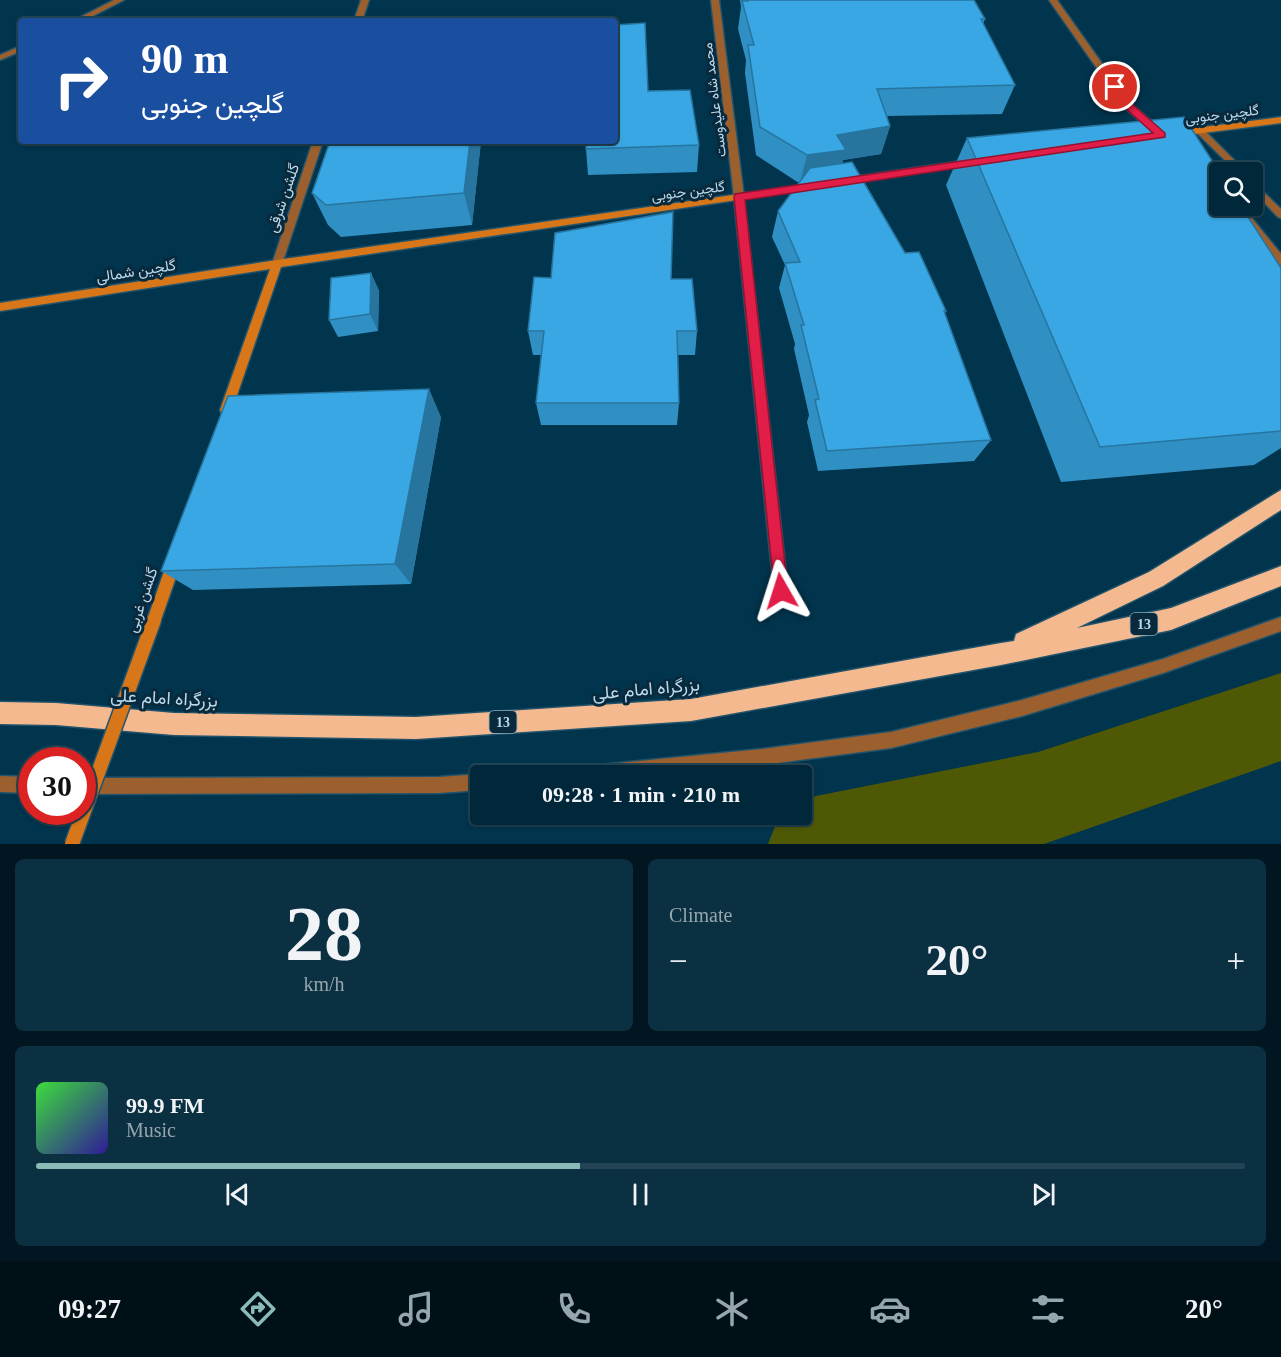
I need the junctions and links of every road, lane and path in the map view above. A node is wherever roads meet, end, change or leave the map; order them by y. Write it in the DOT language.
graph roads {
  1 [pos="120,0"];
  2 [pos="365,0"];
  3 [pos="715,0"];
  4 [pos="1053,0"];
  5 [pos="82,18"];
  6 [pos="359,18"];
  7 [pos="18,49"];
  8 [pos="0,58"];
  9 [pos="1281,120"];
  10 [pos="1200,131"];
  11 [pos="1162,135"];
  12 [pos="317,144"];
  13 [pos="983,161"];
  14 [pos="1232,162"];
  15 [pos="832,183"];
  16 [pos="820,185"];
  17 [pos="1263,196"];
  18 [pos="739,197"];
  19 [pos="1281,215"];
  20 [pos="1245,216"];
  21 [pos="1281,261"];
  22 [pos="277,264"];
  23 [pos="0,307"];
  24 [pos="223,420"];
  25 [pos="1281,499"];
  26 [pos="181,542"];
  27 [pos="1281,576"];
  28 [pos="781,591"];
  29 [pos="1281,624"];
  30 [pos="1001,654"];
  31 [pos="0,713"];
  32 [pos="687,765"];
  33 [pos="470,783"];
  34 [pos="0,784"];
  35 [pos="18,785"];
  36 [pos="96,786"];
  37 [pos="72,844"];
  1 -- 5 [label="street"];
  2 -- 6 [label="street"];
  3 -- 18 [label="street, محمد شاه علیدوست"];
  4 -- 11 [label="street"];
  7 -- 8 [label="street"];
  9 -- 10 [label="main road, گلچین جنوبی"];
  10 -- 11 [label="main road, گلچین جنوبی"];
  10 -- 14 [label="street"];
  12 -- 22 [label="street, گلشن شرقی"];
  13 -- 15 [label="main road"];
  16 -- 18 [label="main road, گلچین جنوبی"];
  17 -- 19 [label="street"];
  18 -- 22 [label="main road, گلچین جنوبی"];
  18 -- 28 [label="street, محمد شاه علیدوست"];
  20 -- 21 [label="street"];
  22 -- 23 [label="main road, گلچین شمالی"];
  22 -- 24 [label="main road"];
  25 -- 30 [label="highway"];
  26 -- 37 [label="main road, گلشن غربی, bridge"];
  27 -- 30 [label="highway, بزرگراه امام علی / 13"];
  29 -- 32 [label="street"];
  30 -- 31 [label="highway, بزرگراه امام علی / 13"];
  33 -- 36 [label="street"];
  34 -- 35 [label="street"];
}
